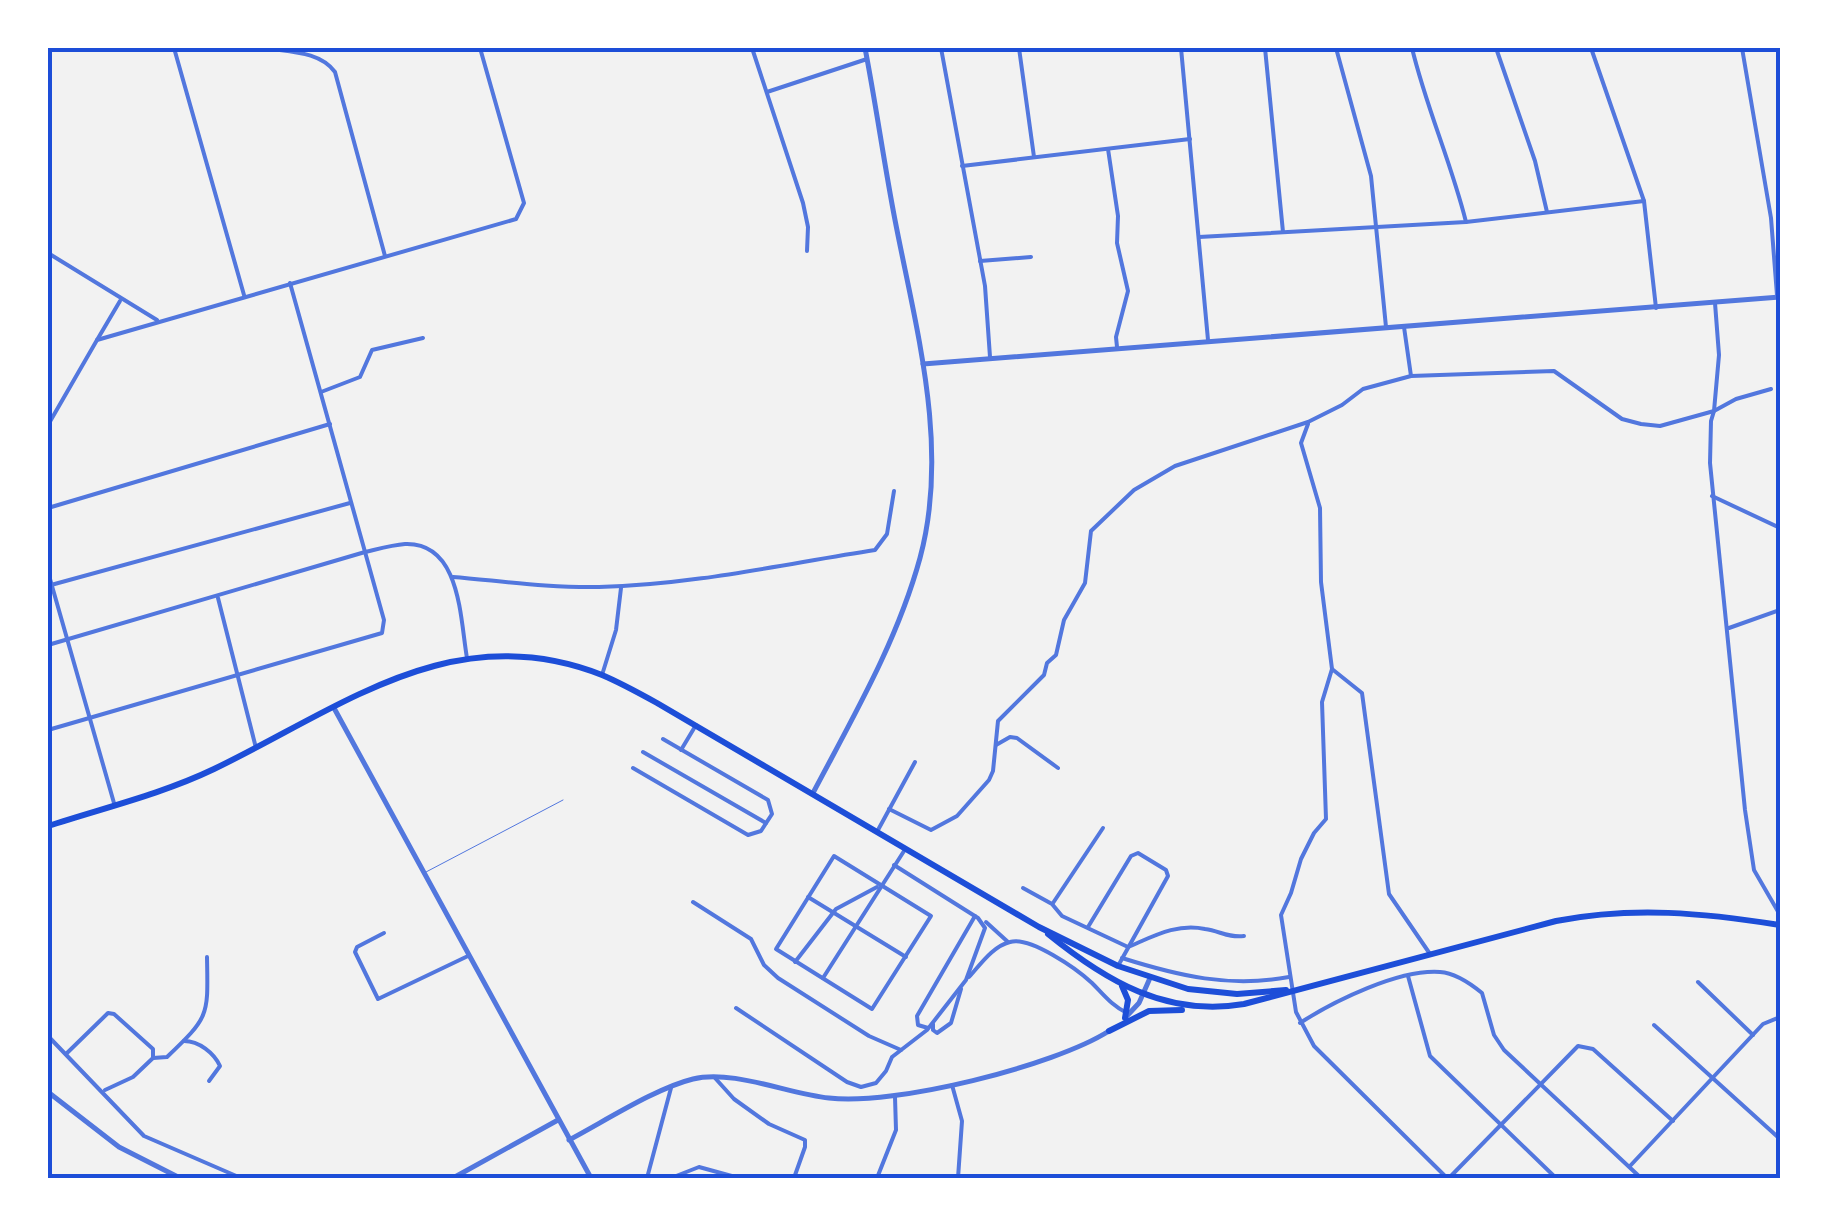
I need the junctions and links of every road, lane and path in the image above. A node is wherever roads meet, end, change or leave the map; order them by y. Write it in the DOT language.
graph roads {
  1 [pos="174,48"];
  2 [pos="264,48"];
  3 [pos="480,48"];
  4 [pos="752,48"];
  5 [pos="865,48"];
  6 [pos="941,48"];
  7 [pos="1019,48"];
  8 [pos="1181,48"];
  9 [pos="1264,48"];
  10 [pos="1336,48"];
  11 [pos="1412,48"];
  12 [pos="1496,48"];
  13 [pos="1591,48"];
  14 [pos="1742,48"];
  15 [pos="867,59"];
  16 [pos="768,92"];
  17 [pos="1190,139"];
  18 [pos="1108,149"];
  19 [pos="1034,156"];
  20 [pos="962,166"];
  21 [pos="1644,201"];
  22 [pos="1548,212"];
  23 [pos="1466,222"];
  24 [pos="1378,228"];
  25 [pos="1283,232"];
  26 [pos="1199,237"];
  27 [pos="806,251"];
  28 [pos="48,254"];
  29 [pos="385,256"];
  30 [pos="1032,258"];
  31 [pos="980,261"];
  32 [pos="290,283"];
  33 [pos="244,295"];
  34 [pos="1779,297"];
  35 [pos="121,300"];
  36 [pos="1715,302"];
  37 [pos="1656,308"];
  38 [pos="157,320"];
  39 [pos="1404,326"];
  40 [pos="1386,328"];
  41 [pos="423,338"];
  42 [pos="97,340"];
  43 [pos="1208,340"];
  44 [pos="1116,348"];
  45 [pos="990,357"];
  46 [pos="923,364"];
  47 [pos="1411,376"];
  48 [pos="1770,389"];
  49 [pos="321,392"];
  50 [pos="1714,411"];
  51 [pos="1308,422"];
  52 [pos="330,424"];
  53 [pos="48,425"];
  54 [pos="894,491"];
  55 [pos="1712,496"];
  56 [pos="352,502"];
  57 [pos="48,508"];
  58 [pos="1780,528"];
  59 [pos="365,552"];
  60 [pos="48,572"];
  61 [pos="453,577"];
  62 [pos="51,585"];
  63 [pos="621,586"];
  64 [pos="218,596"];
  65 [pos="1780,610"];
  66 [pos="1727,629"];
  67 [pos="66,639"];
  68 [pos="48,645"];
  69 [pos="468,658"];
  70 [pos="1332,668"];
  71 [pos="239,675"];
  72 [pos="602,675"];
  73 [pos="334,708"];
  74 [pos="88,719"];
  75 [pos="696,725"];
  76 [pos="48,730"];
  77 [pos="663,739"];
  78 [pos="996,745"];
  79 [pos="256,748"];
  80 [pos="682,750"];
  81 [pos="643,752"];
  82 [pos="916,762"];
  83 [pos="633,768"];
  84 [pos="1058,768"];
  85 [pos="813,793"];
  86 [pos="564,800"];
  87 [pos="114,804"];
  88 [pos="889,809"];
  89 [pos="766,823"];
  90 [pos="48,826"];
  91 [pos="1103,828"];
  92 [pos="878,830"];
  93 [pos="906,847"];
  94 [pos="894,865"];
  95 [pos="423,873"];
  96 [pos="881,884"];
  97 [pos="1023,888"];
  98 [pos="808,897"];
  99 [pos="693,902"];
  100 [pos="1052,904"];
  101 [pos="833,912"];
  102 [pos="1780,915"];
  103 [pos="976,917"];
  104 [pos="1780,925"];
  105 [pos="856,926"];
  106 [pos="1039,927"];
  107 [pos="1088,928"];
  108 [pos="384,933"];
  109 [pos="1244,936"];
  110 [pos="1008,942"];
  111 [pos="1128,947"];
  112 [pos="1430,954"];
  113 [pos="468,956"];
  114 [pos="207,957"];
  115 [pos="906,957"];
  116 [pos="795,962"];
  117 [pos="1120,962"];
  118 [pos="1408,976"];
  119 [pos="1289,977"];
  120 [pos="1150,978"];
  121 [pos="823,980"];
  122 [pos="1698,982"];
  123 [pos="1122,985"];
  124 [pos="962,986"];
  125 [pos="1288,990"];
  126 [pos="1143,996"];
  127 [pos="736,1008"];
  128 [pos="1214,1008"];
  129 [pos="1126,1016"];
  130 [pos="1780,1018"];
  131 [pos="1300,1023"];
  132 [pos="1654,1025"];
  133 [pos="931,1026"];
  134 [pos="1108,1031"];
  135 [pos="1753,1035"];
  136 [pos="48,1036"];
  137 [pos="184,1041"];
  138 [pos="901,1050"];
  139 [pos="66,1054"];
  140 [pos="153,1058"];
  141 [pos="714,1078"];
  142 [pos="1714,1078"];
  143 [pos="209,1080"];
  144 [pos="952,1084"];
  145 [pos="1541,1084"];
  146 [pos="671,1088"];
  147 [pos="104,1090"];
  148 [pos="48,1092"];
  149 [pos="895,1094"];
  150 [pos="558,1120"];
  151 [pos="1673,1121"];
  152 [pos="1502,1127"];
  153 [pos="1780,1139"];
  154 [pos="570,1140"];
  155 [pos="1630,1166"];
  156 [pos="180,1178"];
  157 [pos="241,1178"];
  158 [pos="453,1178"];
  159 [pos="591,1178"];
  160 [pos="647,1178"];
  161 [pos="671,1178"];
  162 [pos="739,1178"];
  163 [pos="794,1178"];
  164 [pos="878,1178"];
  165 [pos="958,1178"];
  166 [pos="1448,1178"];
  167 [pos="1556,1178"];
  168 [pos="1641,1178"];
  1 -- 33 [label="street"];
  2 -- 29 [label="street"];
  3 -- 29 [label="street"];
  4 -- 16 [label="street"];
  5 -- 15 [label="street"];
  6 -- 20 [label="street"];
  7 -- 19 [label="street"];
  8 -- 17 [label="street"];
  9 -- 25 [label="street"];
  10 -- 24 [label="street"];
  11 -- 23 [label="street"];
  12 -- 22 [label="street"];
  13 -- 21 [label="street"];
  14 -- 34 [label="street"];
  15 -- 16 [label="street"];
  15 -- 46 [label="street"];
  16 -- 27 [label="street"];
  17 -- 18 [label="street"];
  17 -- 26 [label="street"];
  18 -- 19 [label="street"];
  18 -- 44 [label="street"];
  19 -- 20 [label="street"];
  20 -- 31 [label="street"];
  21 -- 22 [label="street"];
  21 -- 37 [label="street"];
  22 -- 23 [label="street"];
  23 -- 24 [label="street"];
  24 -- 25 [label="street"];
  24 -- 40 [label="street"];
  25 -- 26 [label="street"];
  26 -- 43 [label="street"];
  28 -- 35 [label="street"];
  29 -- 32 [label="street"];
  30 -- 31 [label="street"];
  31 -- 45 [label="street"];
  32 -- 33 [label="street"];
  32 -- 49 [label="street"];
  33 -- 38 [label="street"];
  34 -- 36 [label="street"];
  35 -- 38 [label="street"];
  35 -- 42 [label="street"];
  36 -- 37 [label="street"];
  36 -- 50 [label="street"];
  37 -- 39 [label="street"];
  38 -- 42 [label="street"];
  39 -- 40 [label="street"];
  39 -- 47 [label="street"];
  40 -- 43 [label="street"];
  41 -- 49 [label="street"];
  42 -- 53 [label="street"];
  43 -- 44 [label="street"];
  44 -- 45 [label="street"];
  45 -- 46 [label="street"];
  46 -- 85 [label="street"];
  47 -- 50 [label="street"];
  47 -- 51 [label="street"];
  48 -- 50 [label="street"];
  49 -- 52 [label="street"];
  50 -- 55 [label="street"];
  51 -- 70 [label="street"];
  51 -- 78 [label="street"];
  52 -- 56 [label="street"];
  52 -- 57 [label="street"];
  54 -- 63 [label="street"];
  55 -- 58 [label="street"];
  55 -- 66 [label="street"];
  56 -- 59 [label="street"];
  56 -- 62 [label="street"];
  59 -- 61 [label="street"];
  59 -- 64 [label="street"];
  59 -- 71 [label="street"];
  60 -- 62 [label="street"];
  61 -- 63 [label="street"];
  61 -- 69 [label="street"];
  62 -- 67 [label="street"];
  63 -- 72 [label="street"];
  64 -- 67 [label="street"];
  64 -- 71 [label="street"];
  65 -- 66 [label="street"];
  66 -- 102 [label="street"];
  67 -- 68 [label="street"];
  67 -- 74 [label="street"];
  69 -- 72 [label="highway"];
  69 -- 73 [label="highway"];
  70 -- 112 [label="street"];
  70 -- 119 [label="street"];
  71 -- 74 [label="street"];
  71 -- 79 [label="street"];
  72 -- 75 [label="highway"];
  73 -- 79 [label="highway"];
  73 -- 95 [label="street"];
  74 -- 76 [label="street"];
  74 -- 87 [label="street"];
  75 -- 80 [label="street"];
  75 -- 85 [label="highway"];
  77 -- 80 [label="street"];
  78 -- 84 [label="street"];
  78 -- 88 [label="street"];
  79 -- 87 [label="highway"];
  80 -- 89 [label="street"];
  81 -- 89 [label="street"];
  82 -- 88 [label="street"];
  83 -- 89 [label="street"];
  85 -- 92 [label="highway"];
  86 -- 95 [label="lane"];
  87 -- 90 [label="highway"];
  88 -- 92 [label="street"];
  91 -- 100 [label="street"];
  92 -- 93 [label="highway"];
  93 -- 94 [label="street"];
  93 -- 106 [label="highway"];
  94 -- 96 [label="street"];
  94 -- 103 [label="street"];
  95 -- 113 [label="street"];
  96 -- 98 [label="street"];
  96 -- 101 [label="street"];
  96 -- 105 [label="street"];
  96 -- 115 [label="street"];
  97 -- 100 [label="street"];
  98 -- 101 [label="street"];
  98 -- 116 [label="street"];
  99 -- 138 [label="street"];
  100 -- 107 [label="street"];
  101 -- 105 [label="street"];
  101 -- 116 [label="street"];
  103 -- 110 [label="street"];
  103 -- 124 [label="street"];
  103 -- 133 [label="street"];
  104 -- 112 [label="highway"];
  105 -- 115 [label="street"];
  105 -- 121 [label="street"];
  106 -- 117 [label="highway"];
  106 -- 123 [label="highway"];
  107 -- 111 [label="street"];
  107 -- 111 [label="street"];
  108 -- 113 [label="street"];
  109 -- 111 [label="street"];
  110 -- 124 [label="street"];
  110 -- 129 [label="street"];
  111 -- 117 [label="street"];
  112 -- 125 [label="highway"];
  113 -- 150 [label="street"];
  114 -- 137 [label="street"];
  115 -- 121 [label="street"];
  116 -- 121 [label="street"];
  117 -- 119 [label="street"];
  117 -- 120 [label="highway"];
  118 -- 131 [label="street"];
  118 -- 145 [label="street"];
  118 -- 152 [label="street"];
  119 -- 125 [label="street"];
  120 -- 125 [label="highway"];
  120 -- 126 [label="street"];
  122 -- 135 [label="street"];
  123 -- 126 [label="highway"];
  123 -- 129 [label="highway"];
  124 -- 133 [label="street"];
  124 -- 133 [label="street"];
  125 -- 128 [label="highway"];
  125 -- 131 [label="street"];
  126 -- 128 [label="highway"];
  126 -- 129 [label="street"];
  127 -- 138 [label="street"];
  128 -- 134 [label="highway"];
  129 -- 134 [label="street"];
  130 -- 135 [label="street"];
  131 -- 166 [label="street"];
  132 -- 142 [label="street"];
  133 -- 138 [label="street"];
  134 -- 144 [label="street"];
  135 -- 142 [label="street"];
  136 -- 139 [label="street"];
  137 -- 140 [label="street"];
  137 -- 143 [label="street"];
  139 -- 140 [label="street"];
  139 -- 147 [label="street"];
  140 -- 147 [label="street"];
  141 -- 146 [label="street"];
  141 -- 149 [label="street"];
  141 -- 163 [label="street"];
  142 -- 151 [label="street"];
  142 -- 153 [label="street"];
  144 -- 149 [label="street"];
  144 -- 165 [label="street"];
  145 -- 151 [label="street"];
  145 -- 152 [label="street"];
  145 -- 155 [label="street"];
  146 -- 154 [label="street"];
  146 -- 160 [label="street"];
  147 -- 157 [label="street"];
  148 -- 156 [label="street"];
  149 -- 164 [label="street"];
  150 -- 154 [label="street"];
  150 -- 158 [label="street"];
  151 -- 155 [label="street"];
  152 -- 166 [label="street"];
  152 -- 167 [label="street"];
  154 -- 159 [label="street"];
  155 -- 168 [label="street"];
  161 -- 162 [label="street"];
}
